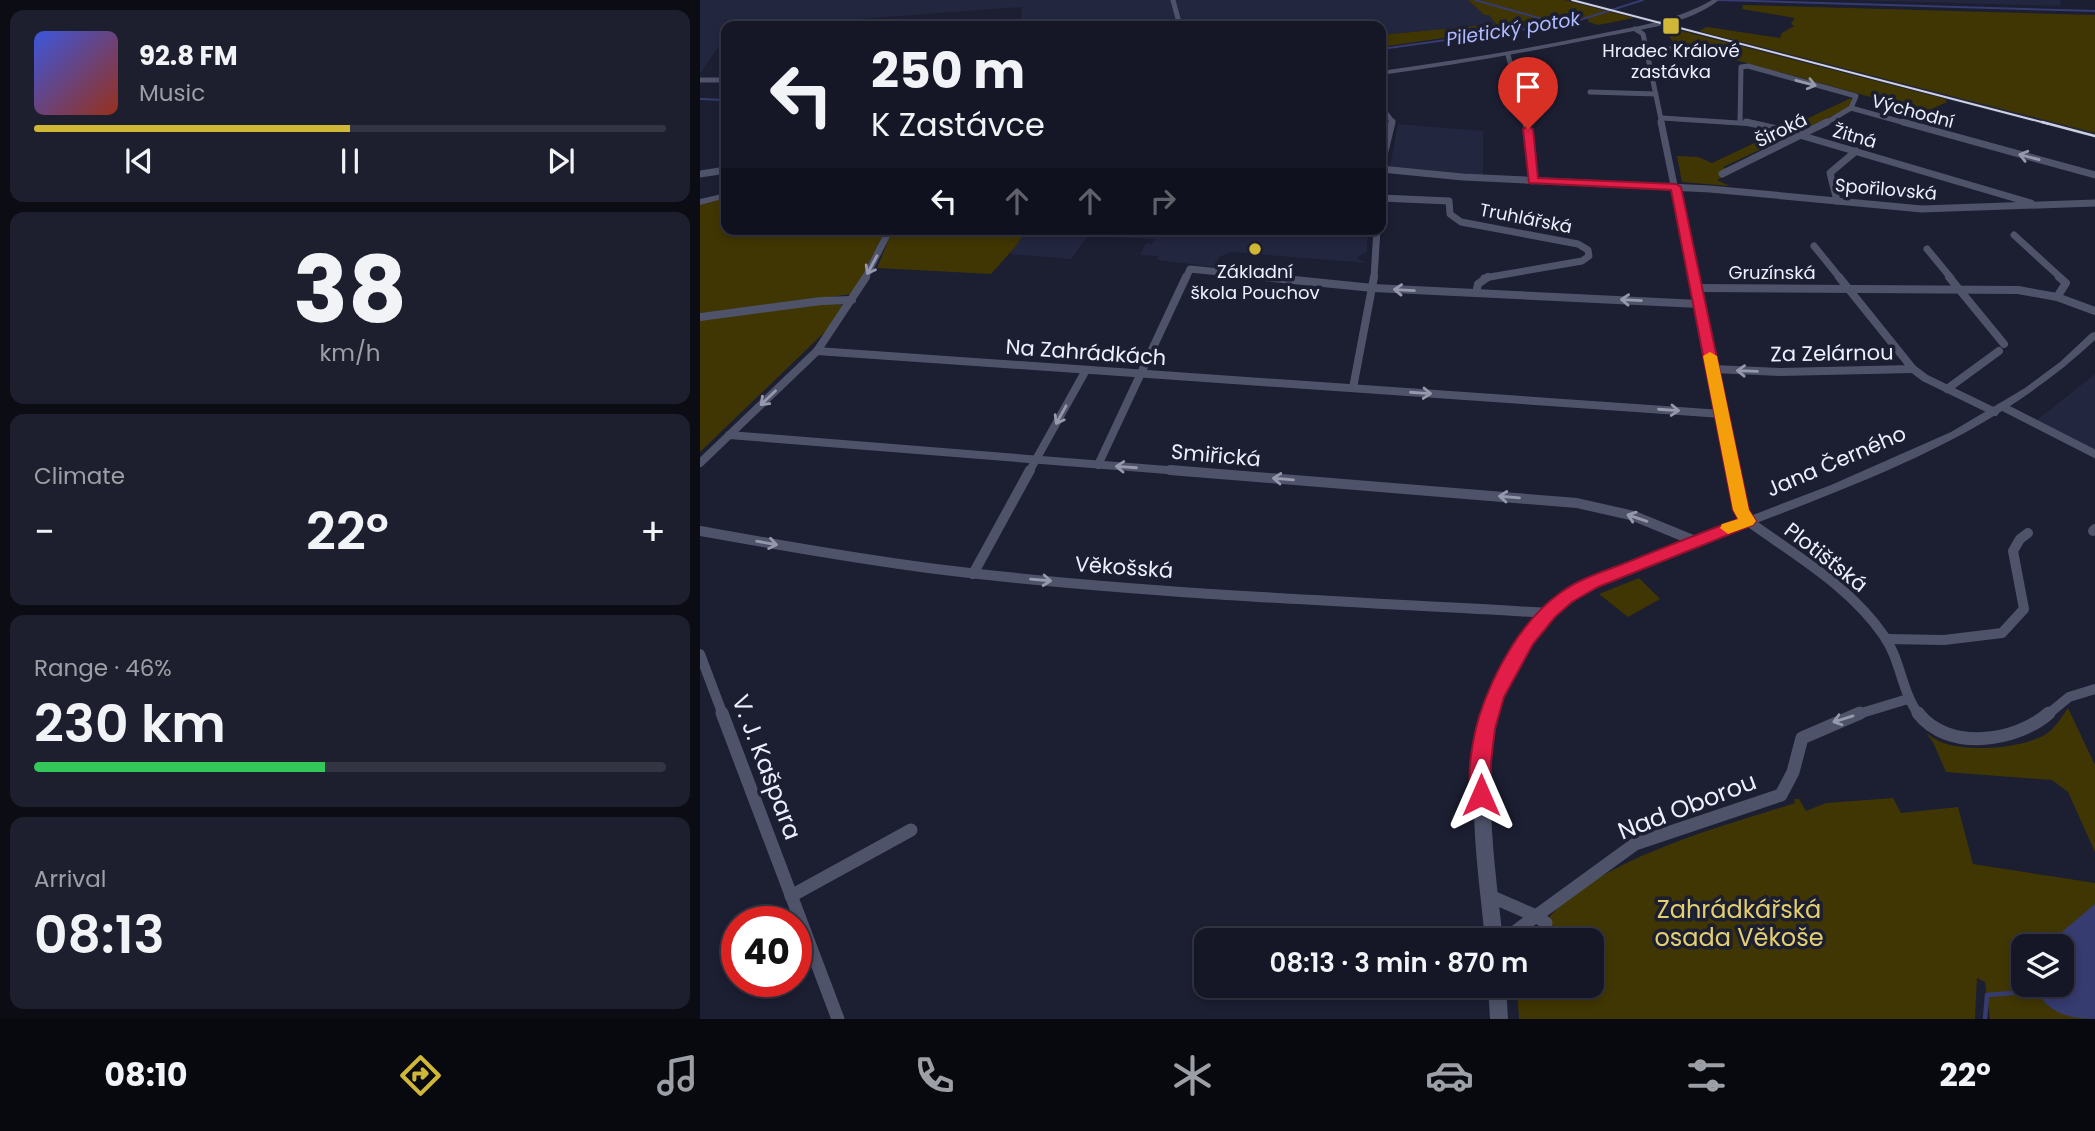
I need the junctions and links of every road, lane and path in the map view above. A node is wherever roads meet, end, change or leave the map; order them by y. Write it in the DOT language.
graph roads {
  1 [pos="1173,0"];
  2 [pos="1713,1"];
  3 [pos="1179,21"];
  4 [pos="1635,29"];
  5 [pos="1646,48"];
  6 [pos="1704,50"];
  7 [pos="1508,55"];
  8 [pos="1386,72"];
  9 [pos="700,80"];
  10 [pos="721,80"];
  11 [pos="1590,92"];
  12 [pos="1656,94"];
  13 [pos="1851,108"];
  14 [pos="1386,113"];
  15 [pos="1662,118"];
  16 [pos="1740,121"];
  17 [pos="1803,136"];
  18 [pos="1386,147"];
  19 [pos="1856,151"];
  20 [pos="1386,169"];
  21 [pos="721,171"];
  22 [pos="700,174"];
  23 [pos="1722,174"];
  24 [pos="2095,175"];
  25 [pos="1533,181"];
  26 [pos="1676,187"];
  27 [pos="721,196"];
  28 [pos="1386,198"];
  29 [pos="1837,201"];
  30 [pos="700,202"];
  31 [pos="2095,203"];
  32 [pos="2035,205"];
  33 [pos="887,235"];
  34 [pos="1377,235"];
  35 [pos="2014,235"];
  36 [pos="1814,246"];
  37 [pos="1927,249"];
  38 [pos="1848,287"];
  39 [pos="1373,288"];
  40 [pos="1696,288"];
  41 [pos="1958,289"];
  42 [pos="1476,293"];
  43 [pos="2057,297"];
  44 [pos="852,300"];
  45 [pos="1699,304"];
  46 [pos="2095,311"];
  47 [pos="700,317"];
  48 [pos="2095,335"];
  49 [pos="817,351"];
  50 [pos="1713,369"];
  51 [pos="1913,369"];
  52 [pos="1086,370"];
  53 [pos="1141,373"];
  54 [pos="1353,388"];
  55 [pos="1947,389"];
  56 [pos="1999,409"];
  57 [pos="1722,414"];
  58 [pos="729,435"];
  59 [pos="2095,454"];
  60 [pos="1036,460"];
  61 [pos="700,463"];
  62 [pos="1098,464"];
  63 [pos="1748,521"];
  64 [pos="700,531"];
  65 [pos="2028,533"];
  66 [pos="1695,541"];
  67 [pos="973,573"];
  68 [pos="1549,613"];
  69 [pos="1886,639"];
  70 [pos="700,654"];
  71 [pos="2095,690"];
  72 [pos="1908,699"];
  73 [pos="911,830"];
  74 [pos="791,896"];
  75 [pos="1490,896"];
  76 [pos="1541,919"];
  77 [pos="1493,928"];
  78 [pos="1525,928"];
  79 [pos="1498,998"];
  80 [pos="838,1019"];
  81 [pos="1499,1019"];
  1 -- 3 [label="street"];
  2 -- 4 [label="street"];
  4 -- 5 [label="street"];
  4 -- 7 [label="street"];
  5 -- 6 [label="street"];
  5 -- 12 [label="street"];
  7 -- 8 [label="street"];
  7 -- 25 [label="street"];
  9 -- 10 [label="street"];
  11 -- 12 [label="street"];
  12 -- 15 [label="street"];
  16 -- 13 [label="street, Východní, one-way"];
  13 -- 17 [label="street, Široká"];
  24 -- 13 [label="street, Východní, one-way"];
  14 -- 18 [label="street"];
  15 -- 16 [label="street, Žitná"];
  15 -- 26 [label="street"];
  16 -- 17 [label="street, Žitná"];
  17 -- 19 [label="street, Žitná"];
  17 -- 23 [label="street, Široká"];
  19 -- 29 [label="street"];
  19 -- 32 [label="street, Žitná"];
  20 -- 25 [label="street, Spořilovská"];
  21 -- 22 [label="street"];
  25 -- 26 [label="street, Spořilovská"];
  26 -- 29 [label="street, Spořilovská"];
  26 -- 40 [label="street"];
  27 -- 30 [label="street"];
  28 -- 42 [label="street, Truhlářská"];
  29 -- 32 [label="street, Spořilovská"];
  31 -- 32 [label="street, Spořilovská"];
  33 -- 44 [label="street, one-way"];
  34 -- 39 [label="street"];
  35 -- 43 [label="street"];
  36 -- 38 [label="street, Gruzínská"];
  37 -- 41 [label="street"];
  38 -- 40 [label="street, Gruzínská"];
  38 -- 41 [label="street, Gruzínská"];
  38 -- 51 [label="street, Gruzínská"];
  42 -- 39 [label="street, one-way"];
  39 -- 53 [label="street"];
  39 -- 54 [label="street"];
  40 -- 45 [label="street"];
  41 -- 43 [label="street, Gruzínská"];
  41 -- 55 [label="street"];
  45 -- 42 [label="street, one-way"];
  43 -- 46 [label="street, Gruzínská"];
  44 -- 47 [label="street"];
  44 -- 49 [label="street"];
  45 -- 50 [label="street"];
  48 -- 56 [label="street, Jana Černého"];
  49 -- 52 [label="street, Na Zahrádkách"];
  49 -- 58 [label="street, one-way"];
  51 -- 50 [label="street, Za Zelárnou, one-way"];
  50 -- 57 [label="street"];
  51 -- 55 [label="street, Za Zelárnou"];
  52 -- 53 [label="street, Na Zahrádkách"];
  52 -- 60 [label="street, one-way"];
  53 -- 54 [label="street, Na Zahrádkách"];
  53 -- 62 [label="street"];
  54 -- 57 [label="street, Na Zahrádkách, one-way"];
  55 -- 56 [label="street, Za Zelárnou"];
  56 -- 59 [label="street, Za Zelárnou"];
  56 -- 63 [label="street, Jana Černého"];
  57 -- 63 [label="street"];
  58 -- 60 [label="street, Smiřická"];
  58 -- 61 [label="street"];
  60 -- 62 [label="street, Smiřická"];
  60 -- 67 [label="street"];
  66 -- 62 [label="street, Smiřická, one-way"];
  63 -- 66 [label="street, Jana Černého"];
  63 -- 69 [label="street, Plotišťská"];
  64 -- 67 [label="street, Věkošská, one-way"];
  65 -- 69 [label="street"];
  66 -- 68 [label="street, Jana Černého"];
  67 -- 68 [label="street, Věkošská, one-way"];
  68 -- 75 [label="street, Jana Černého"];
  69 -- 72 [label="street, Plotišťská"];
  70 -- 74 [label="street, V. J. Kašpara"];
  71 -- 72 [label="street, Plotišťská"];
  72 -- 76 [label="street, Nad Oborou, one-way"];
  73 -- 74 [label="street"];
  74 -- 80 [label="street, V. J. Kašpara"];
  75 -- 76 [label="street"];
  75 -- 77 [label="street, Jana Černého"];
  76 -- 78 [label="street, Nad Oborou"];
  79 -- 81 [label="street"];
}
